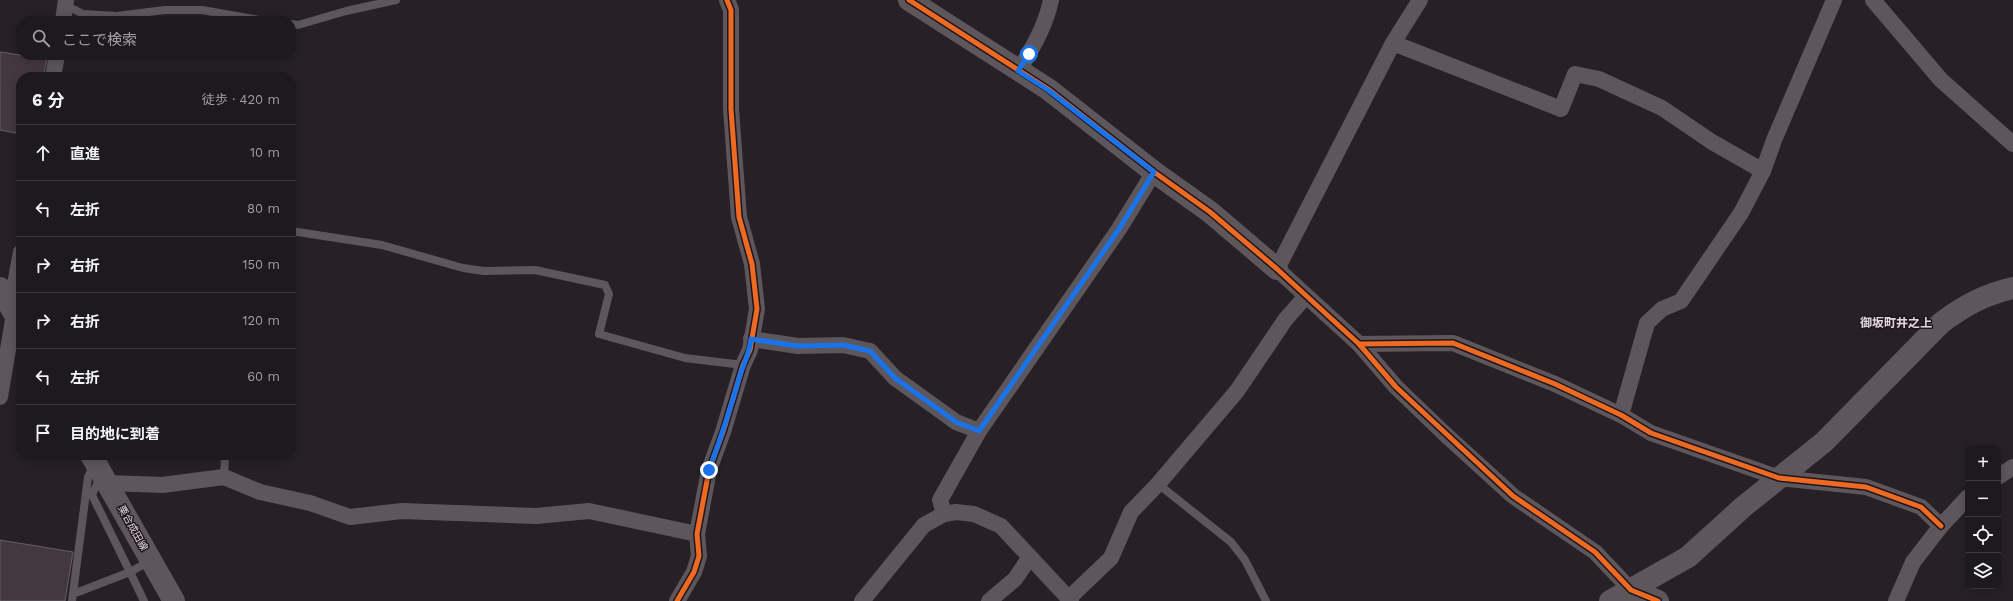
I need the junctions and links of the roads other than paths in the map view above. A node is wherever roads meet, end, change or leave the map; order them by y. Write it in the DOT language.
graph roads {
  1 [pos="396,0"];
  2 [pos="728,0"];
  3 [pos="908,0"];
  4 [pos="1051,0"];
  5 [pos="1420,0"];
  6 [pos="1834,0"];
  7 [pos="1873,0"];
  8 [pos="65,3"];
  9 [pos="64,16"];
  10 [pos="117,16"];
  11 [pos="117,16"];
  12 [pos="236,16"];
  13 [pos="296,25"];
  14 [pos="1393,43"];
  15 [pos="56,60"];
  16 [pos="1018,71"];
  17 [pos="54,72"];
  18 [pos="2013,144"];
  19 [pos="1763,171"];
  20 [pos="1154,172"];
  21 [pos="296,232"];
  22 [pos="1277,269"];
  23 [pos="16,279"];
  24 [pos="2013,288"];
  25 [pos="1306,296"];
  26 [pos="10,307"];
  27 [pos="751,339"];
  28 [pos="1359,344"];
  29 [pos="743,365"];
  30 [pos="0,397"];
  31 [pos="1620,415"];
  32 [pos="979,431"];
  33 [pos="225,460"];
  34 [pos="2013,467"];
  35 [pos="99,468"];
  36 [pos="2001,475"];
  37 [pos="224,477"];
  38 [pos="1779,478"];
  39 [pos="1158,484"];
  40 [pos="1965,500"];
  41 [pos="944,514"];
  42 [pos="1941,526"];
  43 [pos="697,534"];
  44 [pos="1030,557"];
  45 [pos="151,560"];
  46 [pos="130,572"];
  47 [pos="1631,590"];
  48 [pos="73,598"];
  49 [pos="1070,600"];
  50 [pos="144,601"];
  51 [pos="174,601"];
  52 [pos="678,601"];
  53 [pos="862,601"];
  54 [pos="989,601"];
  55 [pos="1266,601"];
  56 [pos="1610,601"];
  57 [pos="1658,601"];
  58 [pos="1896,601"];
  1 -- 13 [label="lane"];
  2 -- 27 [label="street"];
  3 -- 16 [label="street"];
  4 -- 16 [label="street"];
  5 -- 14 [label="street"];
  6 -- 19 [label="street"];
  7 -- 18 [label="street"];
  8 -- 9 [label="street"];
  8 -- 10 [label="lane"];
  11 -- 12 [label="lane"];
  14 -- 19 [label="street"];
  14 -- 22 [label="street"];
  15 -- 17 [label="street"];
  16 -- 20 [label="street"];
  19 -- 31 [label="street"];
  20 -- 22 [label="street"];
  20 -- 32 [label="street"];
  21 -- 29 [label="lane"];
  22 -- 25 [label="street"];
  23 -- 26 [label="street"];
  24 -- 38 [label="street"];
  25 -- 28 [label="street"];
  25 -- 39 [label="street"];
  26 -- 30 [label="street"];
  27 -- 29 [label="street"];
  27 -- 32 [label="street"];
  28 -- 31 [label="street"];
  28 -- 47 [label="street"];
  29 -- 43 [label="street"];
  31 -- 38 [label="street"];
  32 -- 41 [label="street"];
  33 -- 37 [label="lane"];
  34 -- 36 [label="street"];
  35 -- 37 [label="street"];
  35 -- 45 [label="street, 栗合成田線"];
  35 -- 46 [label="lane"];
  35 -- 48 [label="lane"];
  37 -- 43 [label="street"];
  38 -- 42 [label="street"];
  38 -- 47 [label="street"];
  39 -- 49 [label="street"];
  39 -- 55 [label="lane"];
  40 -- 42 [label="street"];
  41 -- 44 [label="street"];
  41 -- 53 [label="street"];
  42 -- 58 [label="street"];
  43 -- 52 [label="street"];
  44 -- 49 [label="street"];
  44 -- 54 [label="street"];
  45 -- 46 [label="lane"];
  45 -- 51 [label="street, 栗合成田線"];
  46 -- 48 [label="lane"];
  46 -- 50 [label="lane"];
  47 -- 56 [label="street"];
  47 -- 57 [label="street"];
}
